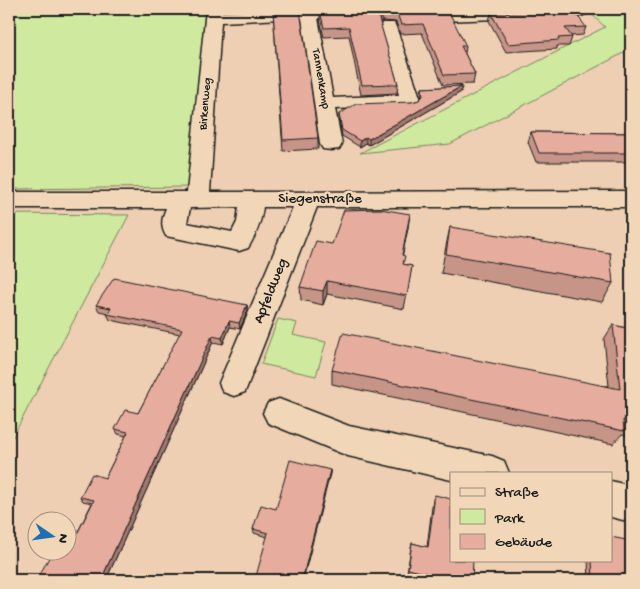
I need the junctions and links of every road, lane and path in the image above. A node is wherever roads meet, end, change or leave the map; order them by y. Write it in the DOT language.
graph roads {
  1 [pos="411,9"];
  2 [pos="580,12"];
  3 [pos="220,13"];
  4 [pos="309,13"];
  5 [pos="542,13"];
  6 [pos="388,27"];
  7 [pos="554,29"];
  8 [pos="324,104"];
  9 [pos="331,144"];
  10 [pos="199,199"];
  11 [pos="252,199"];
  12 [pos="631,199"];
  13 [pos="9,200"];
  14 [pos="308,200"];
  15 [pos="234,383"];
  16 [pos="279,413"];
  17 [pos="488,472"];
  18 [pos="612,499"];
  19 [pos="631,504"];
  1 -- 4 [label="street"];
  1 -- 5 [label="street"];
  2 -- 5 [label="street"];
  3 -- 4 [label="street"];
  3 -- 10 [label="street"];
  4 -- 8 [label="street, Tannenkamp"];
  5 -- 7 [label="street"];
  6 -- 8 [label="street"];
  8 -- 9 [label="street, Tannenkamp"];
  10 -- 11 [label="street, Siegenstraße"];
  10 -- 11 [label="street"];
  10 -- 13 [label="street, Siegenstraße"];
  11 -- 14 [label="street, Siegenstraße"];
  12 -- 14 [label="street, Siegenstraße"];
  14 -- 15 [label="street, Apfeldweg"];
  16 -- 17 [label="street"];
  18 -- 19 [label="street"];
}
